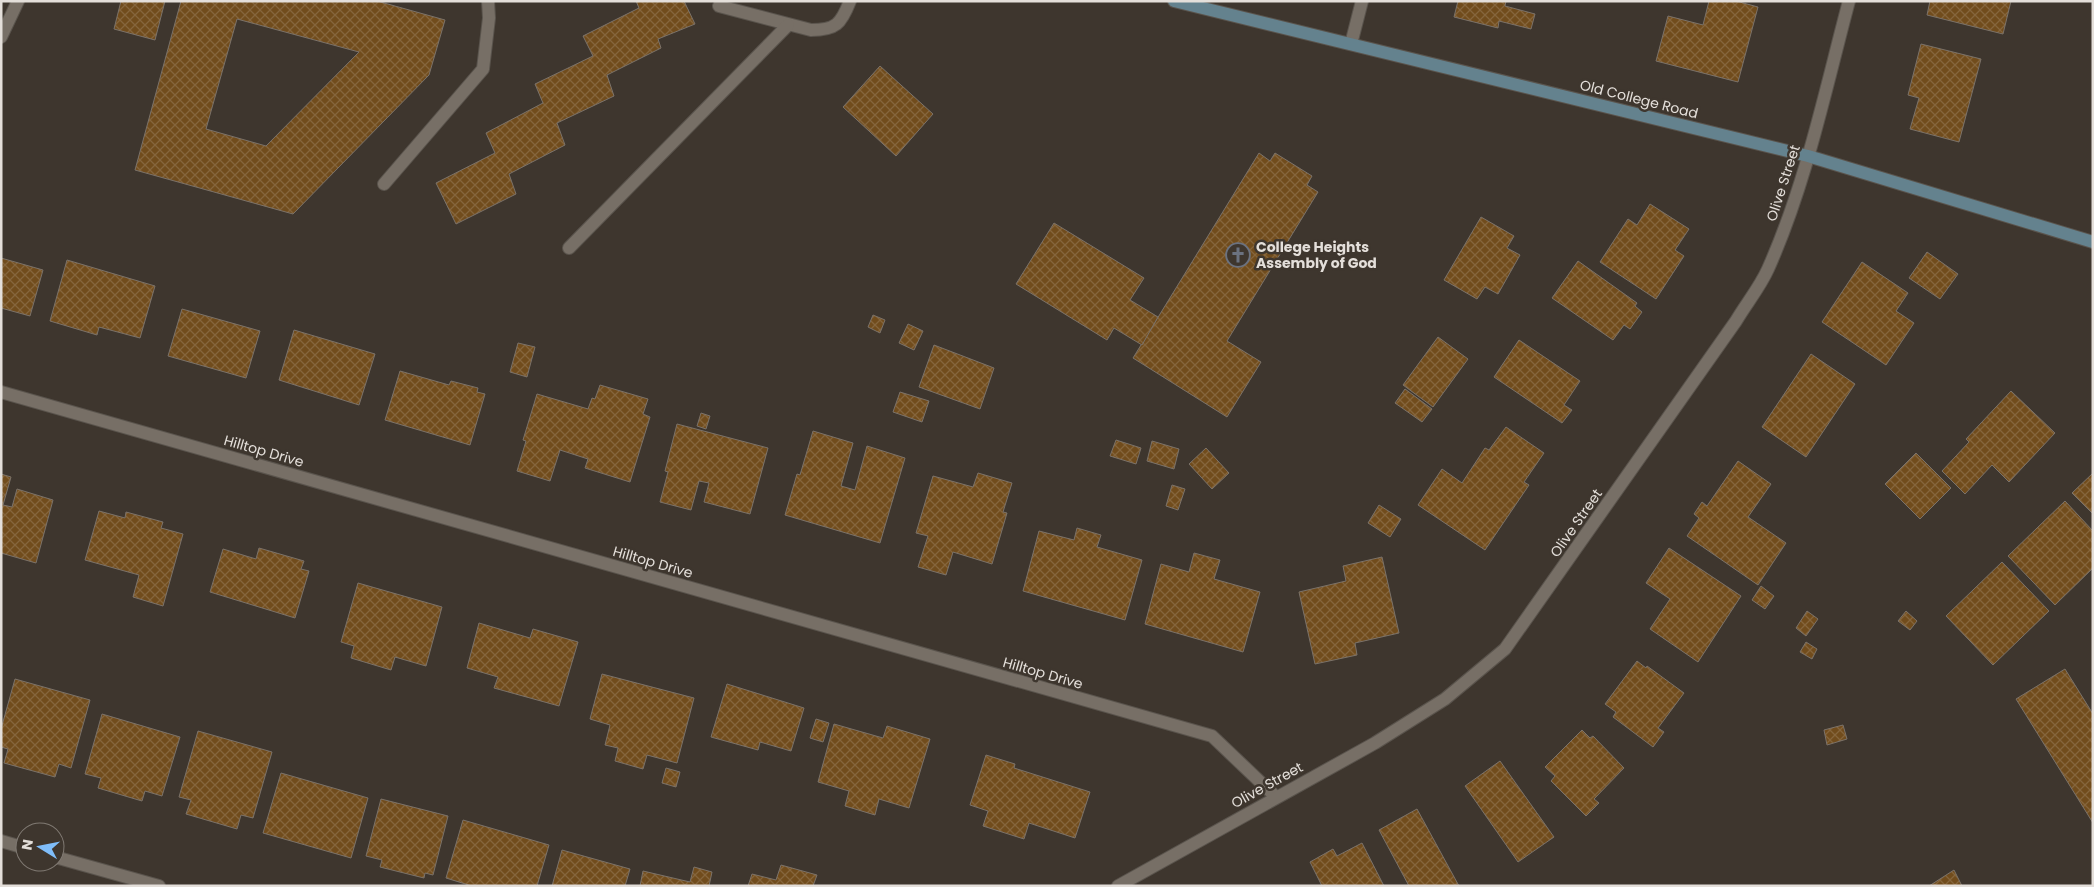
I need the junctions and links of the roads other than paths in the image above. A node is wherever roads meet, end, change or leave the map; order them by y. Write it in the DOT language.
graph roads {
  1 [pos="18,1"];
  2 [pos="488,1"];
  3 [pos="850,1"];
  4 [pos="1174,1"];
  5 [pos="1362,1"];
  6 [pos="1849,1"];
  7 [pos="719,6"];
  8 [pos="788,25"];
  9 [pos="1,37"];
  10 [pos="1351,44"];
  11 [pos="1808,156"];
  12 [pos="384,184"];
  13 [pos="2093,242"];
  14 [pos="569,248"];
  15 [pos="1,392"];
  16 [pos="1276,797"];
  17 [pos="1,841"];
  18 [pos="15,845"];
  19 [pos="65,860"];
  20 [pos="159,886"];
  21 [pos="1118,886"];
  1 -- 9 [label="street"];
  2 -- 12 [label="street"];
  3 -- 8 [label="street"];
  4 -- 10 [label="street, Old College Road"];
  5 -- 10 [label="street"];
  6 -- 11 [label="street, Olive Street"];
  7 -- 8 [label="street"];
  8 -- 14 [label="street"];
  10 -- 11 [label="street, Old College Road"];
  11 -- 13 [label="street, Old College Road"];
  11 -- 16 [label="street, Olive Street"];
  15 -- 16 [label="street, Hilltop Drive"];
  16 -- 21 [label="street, Olive Street"];
  17 -- 18 [label="street"];
  19 -- 20 [label="street"];
}
